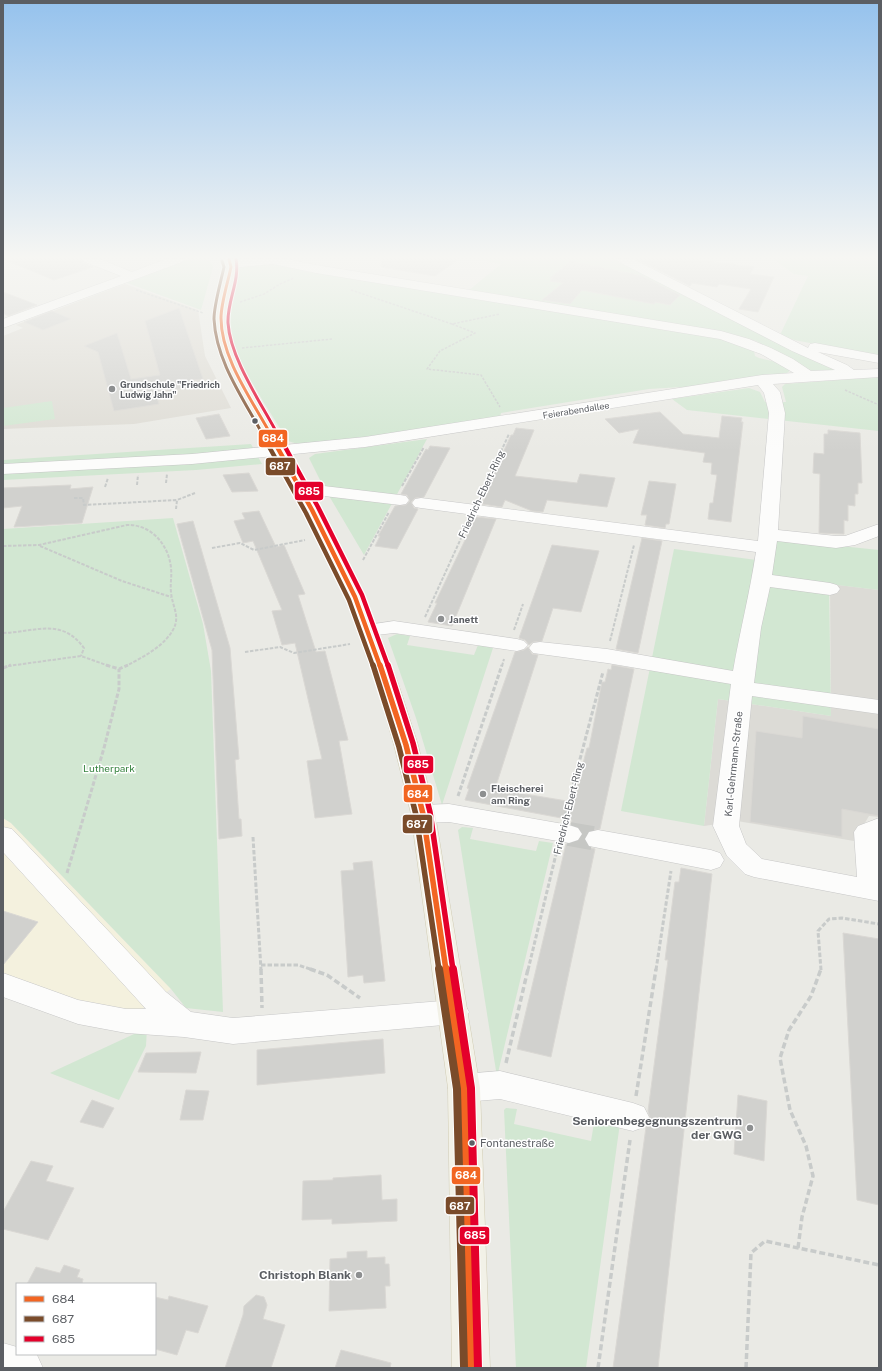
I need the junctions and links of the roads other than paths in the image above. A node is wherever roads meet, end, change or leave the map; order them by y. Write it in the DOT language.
graph roads {
  1 [pos="222,323"];
  2 [pos="647,323"];
  3 [pos="748,323"];
  4 [pos="797,348"];
  5 [pos="879,359"];
  6 [pos="879,373"];
  7 [pos="844,375"];
  8 [pos="813,376"];
  9 [pos="762,380"];
  10 [pos="279,451"];
  11 [pos="3,469"];
  12 [pos="301,492"];
  13 [pos="400,500"];
  14 [pos="421,503"];
  15 [pos="879,530"];
  16 [pos="767,542"];
  17 [pos="762,580"];
  18 [pos="830,589"];
  19 [pos="359,637"];
  20 [pos="513,644"];
  21 [pos="540,648"];
  22 [pos="742,683"];
  23 [pos="879,707"];
  24 [pos="423,814"];
  25 [pos="879,827"];
  26 [pos="565,834"];
  27 [pos="3,836"];
  28 [pos="598,839"];
  29 [pos="711,860"];
  30 [pos="875,890"];
  31 [pos="3,985"];
  32 [pos="454,1012"];
  33 [pos="184,1024"];
  34 [pos="464,1088"];
  35 [pos="633,1117"];
  36 [pos="3,1362"];
  37 [pos="24,1368"];
  38 [pos="471,1368"];
  1 -- 10 [label="main road"];
  2 -- 8 [label="street"];
  3 -- 4 [label="street"];
  4 -- 5 [label="street"];
  4 -- 7 [label="street"];
  6 -- 7 [label="street, Feierabendallee"];
  7 -- 8 [label="street, Feierabendallee"];
  8 -- 9 [label="street, Feierabendallee"];
  9 -- 10 [label="street, Feierabendallee"];
  9 -- 16 [label="street, Karl-Gehrmann-Straße"];
  10 -- 11 [label="street, Feierabendallee"];
  10 -- 12 [label="main road"];
  12 -- 13 [label="street"];
  12 -- 19 [label="main road"];
  14 -- 16 [label="street, Friedrich-Ebert-Ring"];
  15 -- 16 [label="street"];
  16 -- 17 [label="street, Karl-Gehrmann-Straße"];
  17 -- 18 [label="street"];
  17 -- 22 [label="street, Karl-Gehrmann-Straße"];
  19 -- 20 [label="street"];
  19 -- 24 [label="main road"];
  21 -- 22 [label="street"];
  22 -- 23 [label="street"];
  22 -- 30 [label="street, Karl-Gehrmann-Straße"];
  24 -- 26 [label="street"];
  24 -- 32 [label="main road"];
  25 -- 30 [label="street, Karl-Gehrmann-Straße"];
  27 -- 33 [label="street"];
  28 -- 29 [label="street"];
  31 -- 33 [label="street"];
  32 -- 33 [label="street"];
  32 -- 34 [label="main road"];
  34 -- 35 [label="street"];
  34 -- 38 [label="main road"];
  36 -- 37 [label="street"];
}
